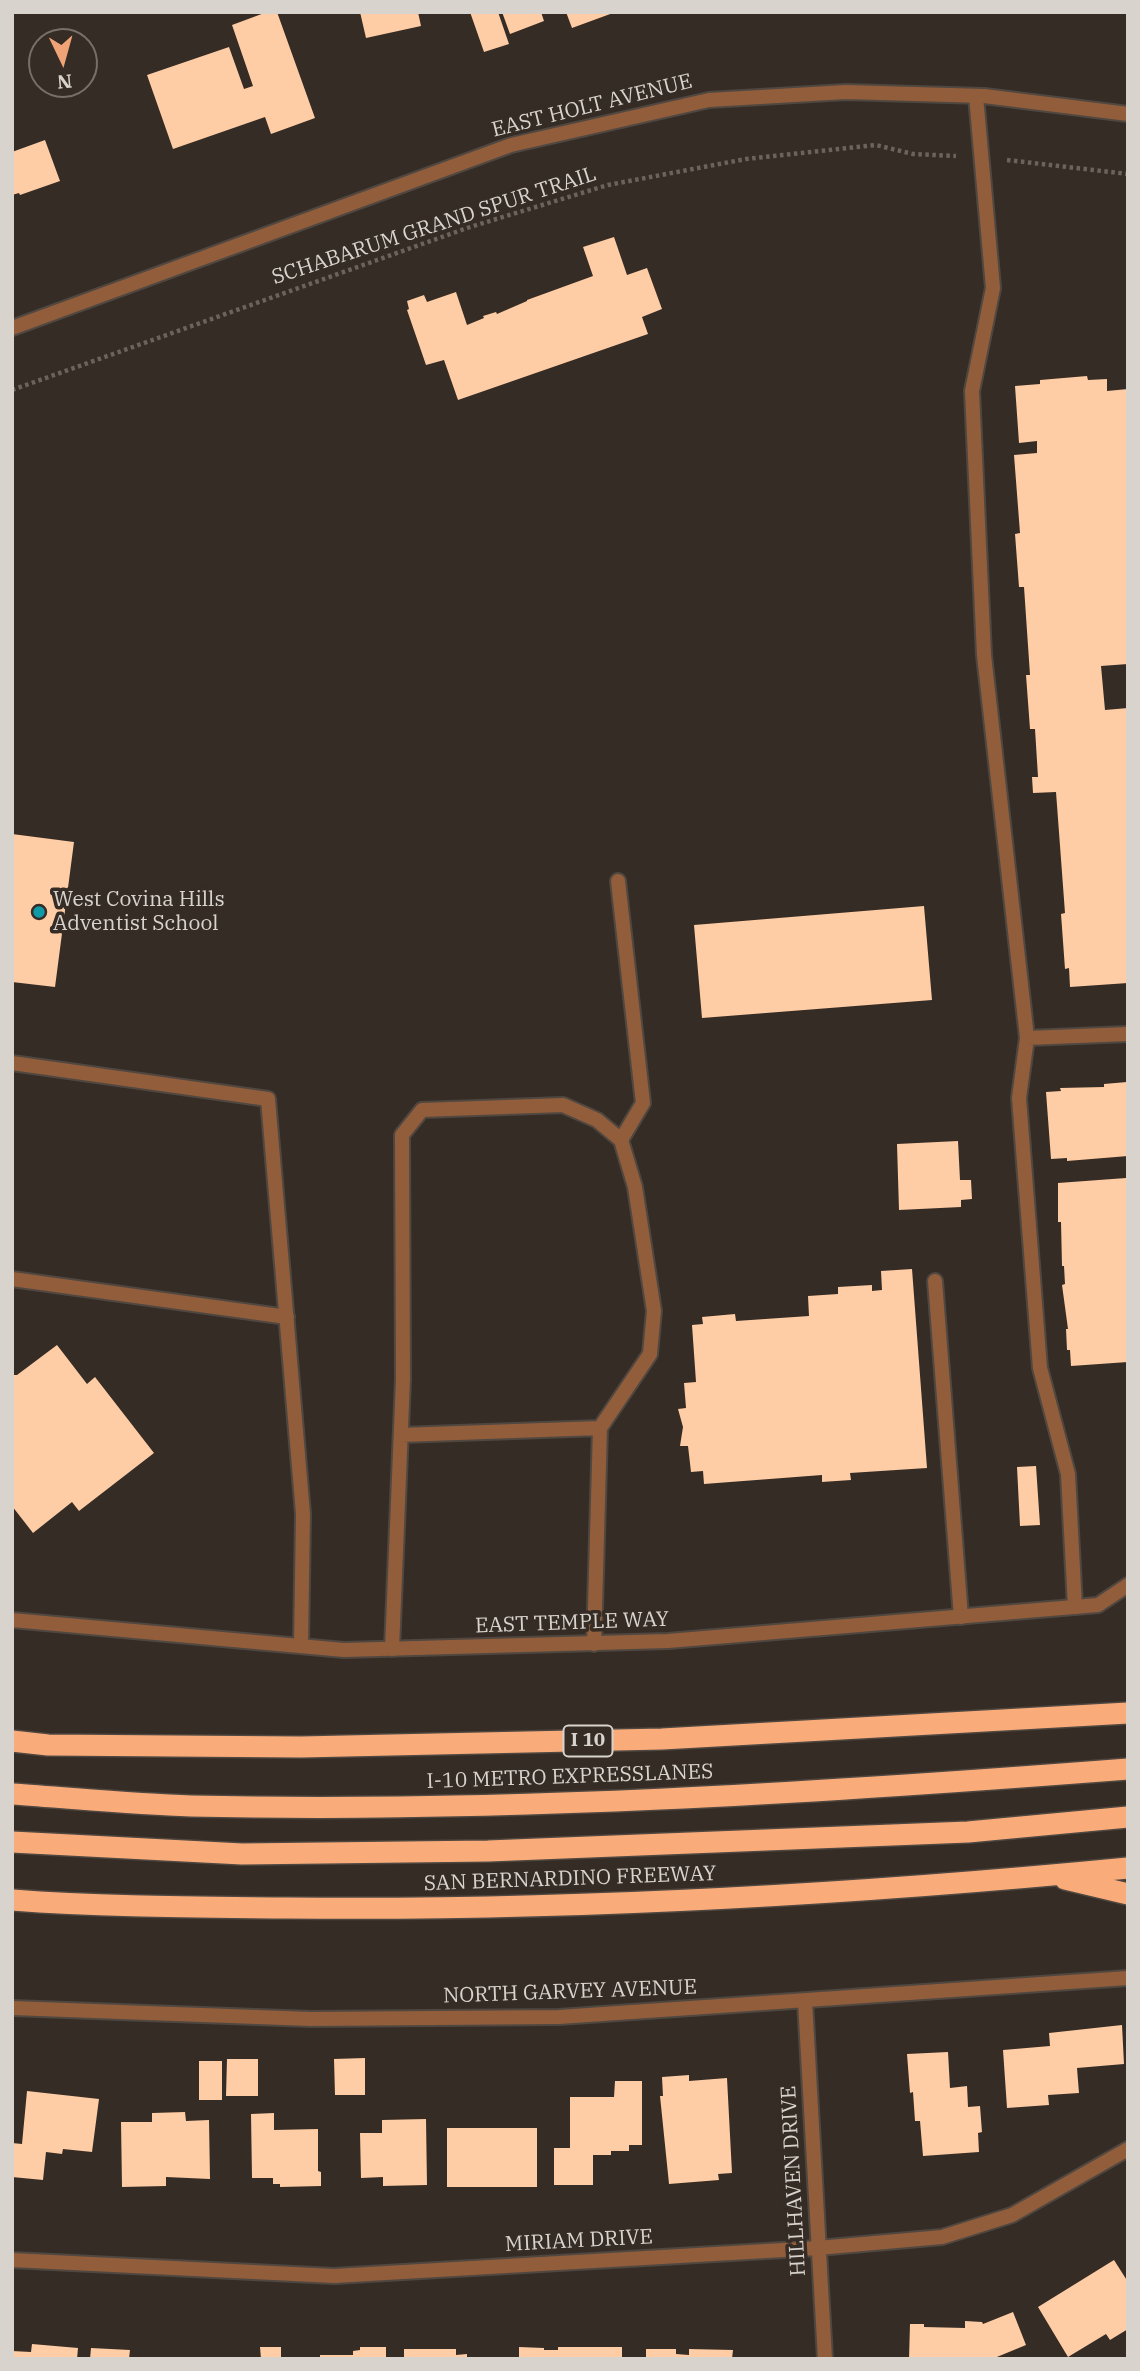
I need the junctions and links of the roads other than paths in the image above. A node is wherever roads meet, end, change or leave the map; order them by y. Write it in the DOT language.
graph roads {
  1 [pos="976,96"];
  2 [pos="1128,114"];
  3 [pos="12,328"];
  4 [pos="618,881"];
  5 [pos="1128,1034"];
  6 [pos="1027,1038"];
  7 [pos="12,1063"];
  8 [pos="621,1140"];
  9 [pos="12,1279"];
  10 [pos="934,1281"];
  11 [pos="286,1317"];
  12 [pos="600,1428"];
  13 [pos="401,1435"];
  14 [pos="1128,1585"];
  15 [pos="1074,1607"];
  16 [pos="961,1617"];
  17 [pos="12,1619"];
  18 [pos="594,1644"];
  19 [pos="301,1646"];
  20 [pos="392,1649"];
  21 [pos="1128,1713"];
  22 [pos="12,1739"];
  23 [pos="1128,1769"];
  24 [pos="12,1794"];
  25 [pos="1128,1817"];
  26 [pos="12,1842"];
  27 [pos="1128,1868"];
  28 [pos="1049,1875"];
  29 [pos="1128,1894"];
  30 [pos="12,1900"];
  31 [pos="1128,1978"];
  32 [pos="804,2001"];
  33 [pos="12,2008"];
  34 [pos="1128,2149"];
  35 [pos="818,2248"];
  36 [pos="12,2260"];
  37 [pos="825,2359"];
  1 -- 2 [label="street, EAST HOLT AVENUE"];
  1 -- 3 [label="street, EAST HOLT AVENUE"];
  1 -- 6 [label="street"];
  4 -- 8 [label="street"];
  5 -- 6 [label="street"];
  6 -- 15 [label="street"];
  7 -- 11 [label="street"];
  8 -- 12 [label="street"];
  8 -- 13 [label="street"];
  9 -- 11 [label="street"];
  10 -- 16 [label="street"];
  11 -- 19 [label="street"];
  12 -- 13 [label="street"];
  12 -- 18 [label="street"];
  13 -- 20 [label="street"];
  14 -- 15 [label="street, EAST TEMPLE WAY"];
  15 -- 16 [label="street, EAST TEMPLE WAY"];
  16 -- 18 [label="street, EAST TEMPLE WAY"];
  17 -- 19 [label="street, EAST TEMPLE WAY"];
  18 -- 20 [label="street, EAST TEMPLE WAY"];
  19 -- 20 [label="street, EAST TEMPLE WAY"];
  21 -- 22 [label="highway, I 10"];
  23 -- 24 [label="highway, I-10 METRO EXPRESSLANES"];
  25 -- 26 [label="highway"];
  27 -- 28 [label="highway, SAN BERNARDINO FREEWAY"];
  28 -- 29 [label="highway"];
  28 -- 30 [label="highway, SAN BERNARDINO FREEWAY"];
  31 -- 32 [label="street, NORTH GARVEY AVENUE"];
  32 -- 33 [label="street, NORTH GARVEY AVENUE"];
  32 -- 35 [label="street, HILLHAVEN DRIVE"];
  34 -- 35 [label="street, MIRIAM DRIVE"];
  35 -- 36 [label="street, MIRIAM DRIVE"];
  35 -- 37 [label="street, HILLHAVEN DRIVE"];
}
